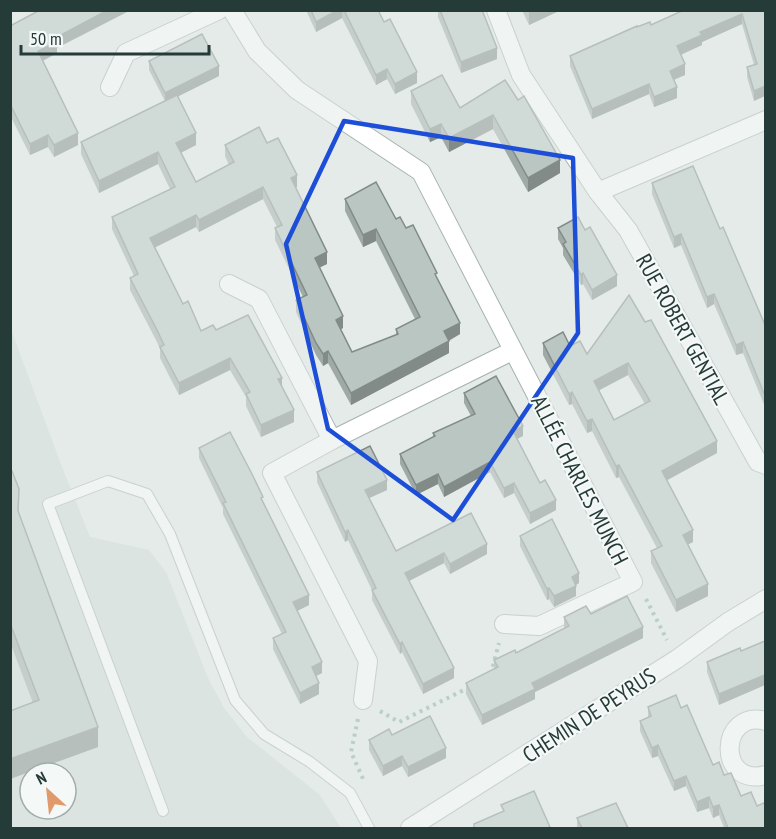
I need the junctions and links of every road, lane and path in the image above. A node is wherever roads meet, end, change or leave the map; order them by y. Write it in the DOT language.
graph roads {
  1 [pos="219,10"];
  2 [pos="232,10"];
  3 [pos="496,10"];
  4 [pos="110,87"];
  5 [pos="765,120"];
  6 [pos="598,192"];
  7 [pos="229,284"];
  8 [pos="513,351"];
  9 [pos="332,440"];
  10 [pos="765,465"];
  11 [pos="633,582"];
  12 [pos="765,599"];
  13 [pos="504,624"];
  14 [pos="677,659"];
  15 [pos="490,677"];
  16 [pos="480,682"];
  17 [pos="363,700"];
  18 [pos="765,721"];
  19 [pos="765,775"];
  20 [pos="350,793"];
  21 [pos="163,811"];
  22 [pos="369,828"];
  23 [pos="410,828"];
  1 -- 4 [label="street"];
  2 -- 8 [label="street, ALLÉE CHARLES MUNCH"];
  3 -- 6 [label="street, RUE ROBERT GENTIAL"];
  5 -- 6 [label="street"];
  6 -- 10 [label="street, RUE ROBERT GENTIAL"];
  7 -- 9 [label="street"];
  8 -- 9 [label="street"];
  8 -- 11 [label="street, ALLÉE CHARLES MUNCH"];
  9 -- 17 [label="street"];
  11 -- 13 [label="street, ALLÉE CHARLES MUNCH"];
  11 -- 14 [label="path"];
  12 -- 14 [label="street, CHEMIN DE PEYRUS"];
  13 -- 15 [label="path"];
  14 -- 23 [label="street, CHEMIN DE PEYRUS"];
  16 -- 17 [label="path"];
  17 -- 20 [label="path"];
  18 -- 19 [label="street"];
  20 -- 21 [label="lane"];
  20 -- 22 [label="lane"];
}
